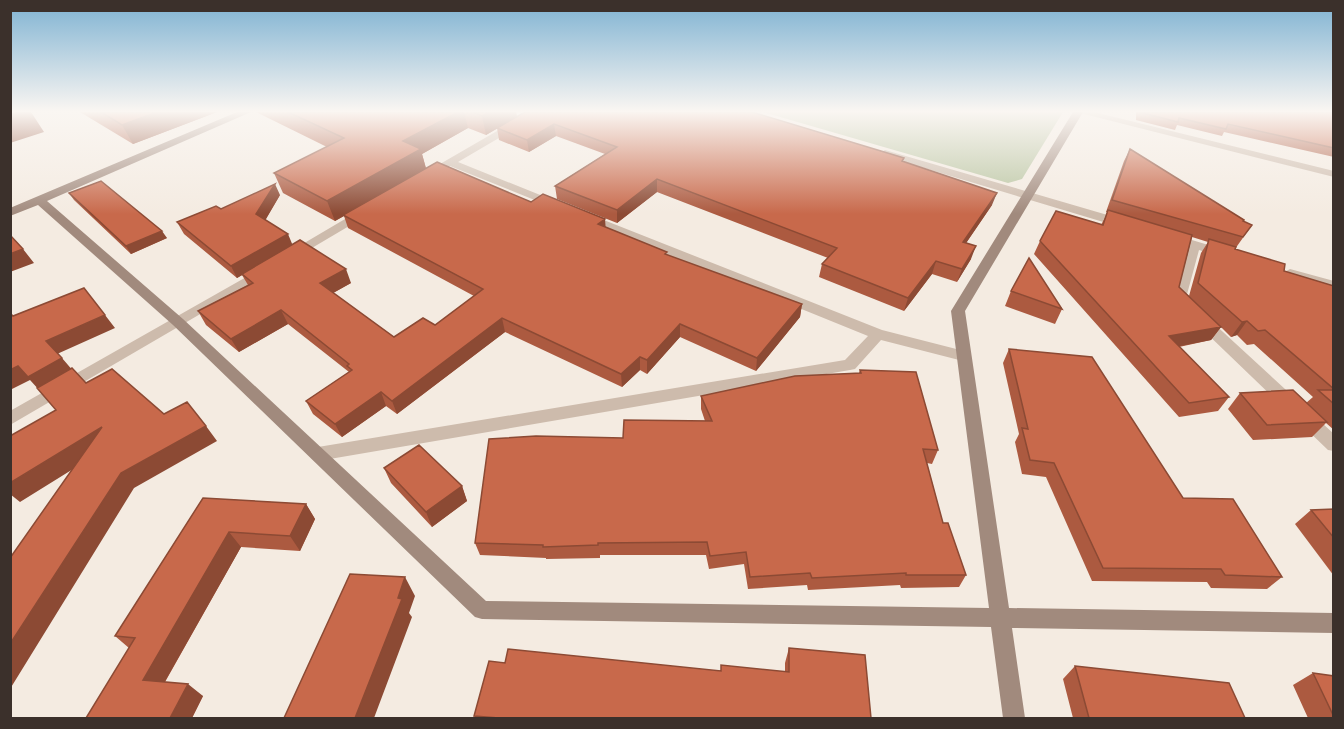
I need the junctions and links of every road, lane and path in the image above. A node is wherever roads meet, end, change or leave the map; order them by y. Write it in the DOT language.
graph roads {
  1 [pos="166,146"];
  2 [pos="477,146"];
  3 [pos="1058,146"];
  4 [pos="1219,146"];
  5 [pos="870,148"];
  6 [pos="449,162"];
  7 [pos="1334,174"];
  8 [pos="419,179"];
  9 [pos="1028,195"];
  10 [pos="39,200"];
  11 [pos="370,208"];
  12 [pos="12,211"];
  13 [pos="1138,228"];
  14 [pos="1160,235"];
  15 [pos="1194,245"];
  16 [pos="1237,257"];
  17 [pos="1280,270"];
  18 [pos="1334,286"];
  19 [pos="178,322"];
  20 [pos="878,334"];
  21 [pos="963,356"];
  22 [pos="10,419"];
  23 [pos="1334,445"];
  24 [pos="318,454"];
  25 [pos="999,619"];
  26 [pos="1334,623"];
  27 [pos="1014,718"];
  1 -- 10 [label="street"];
  2 -- 6 [label="street"];
  3 -- 9 [label="street"];
  4 -- 7 [label="street"];
  5 -- 9 [label="street"];
  6 -- 8 [label="street"];
  6 -- 20 [label="street"];
  9 -- 13 [label="street"];
  9 -- 21 [label="street"];
  10 -- 12 [label="street"];
  10 -- 19 [label="street"];
  11 -- 19 [label="street"];
  14 -- 15 [label="street"];
  15 -- 16 [label="street"];
  15 -- 23 [label="street"];
  17 -- 18 [label="street"];
  19 -- 22 [label="street"];
  19 -- 24 [label="street"];
  20 -- 21 [label="street"];
  20 -- 24 [label="street"];
  21 -- 25 [label="street"];
  24 -- 25 [label="street"];
  25 -- 26 [label="street"];
  25 -- 27 [label="street"];
}
